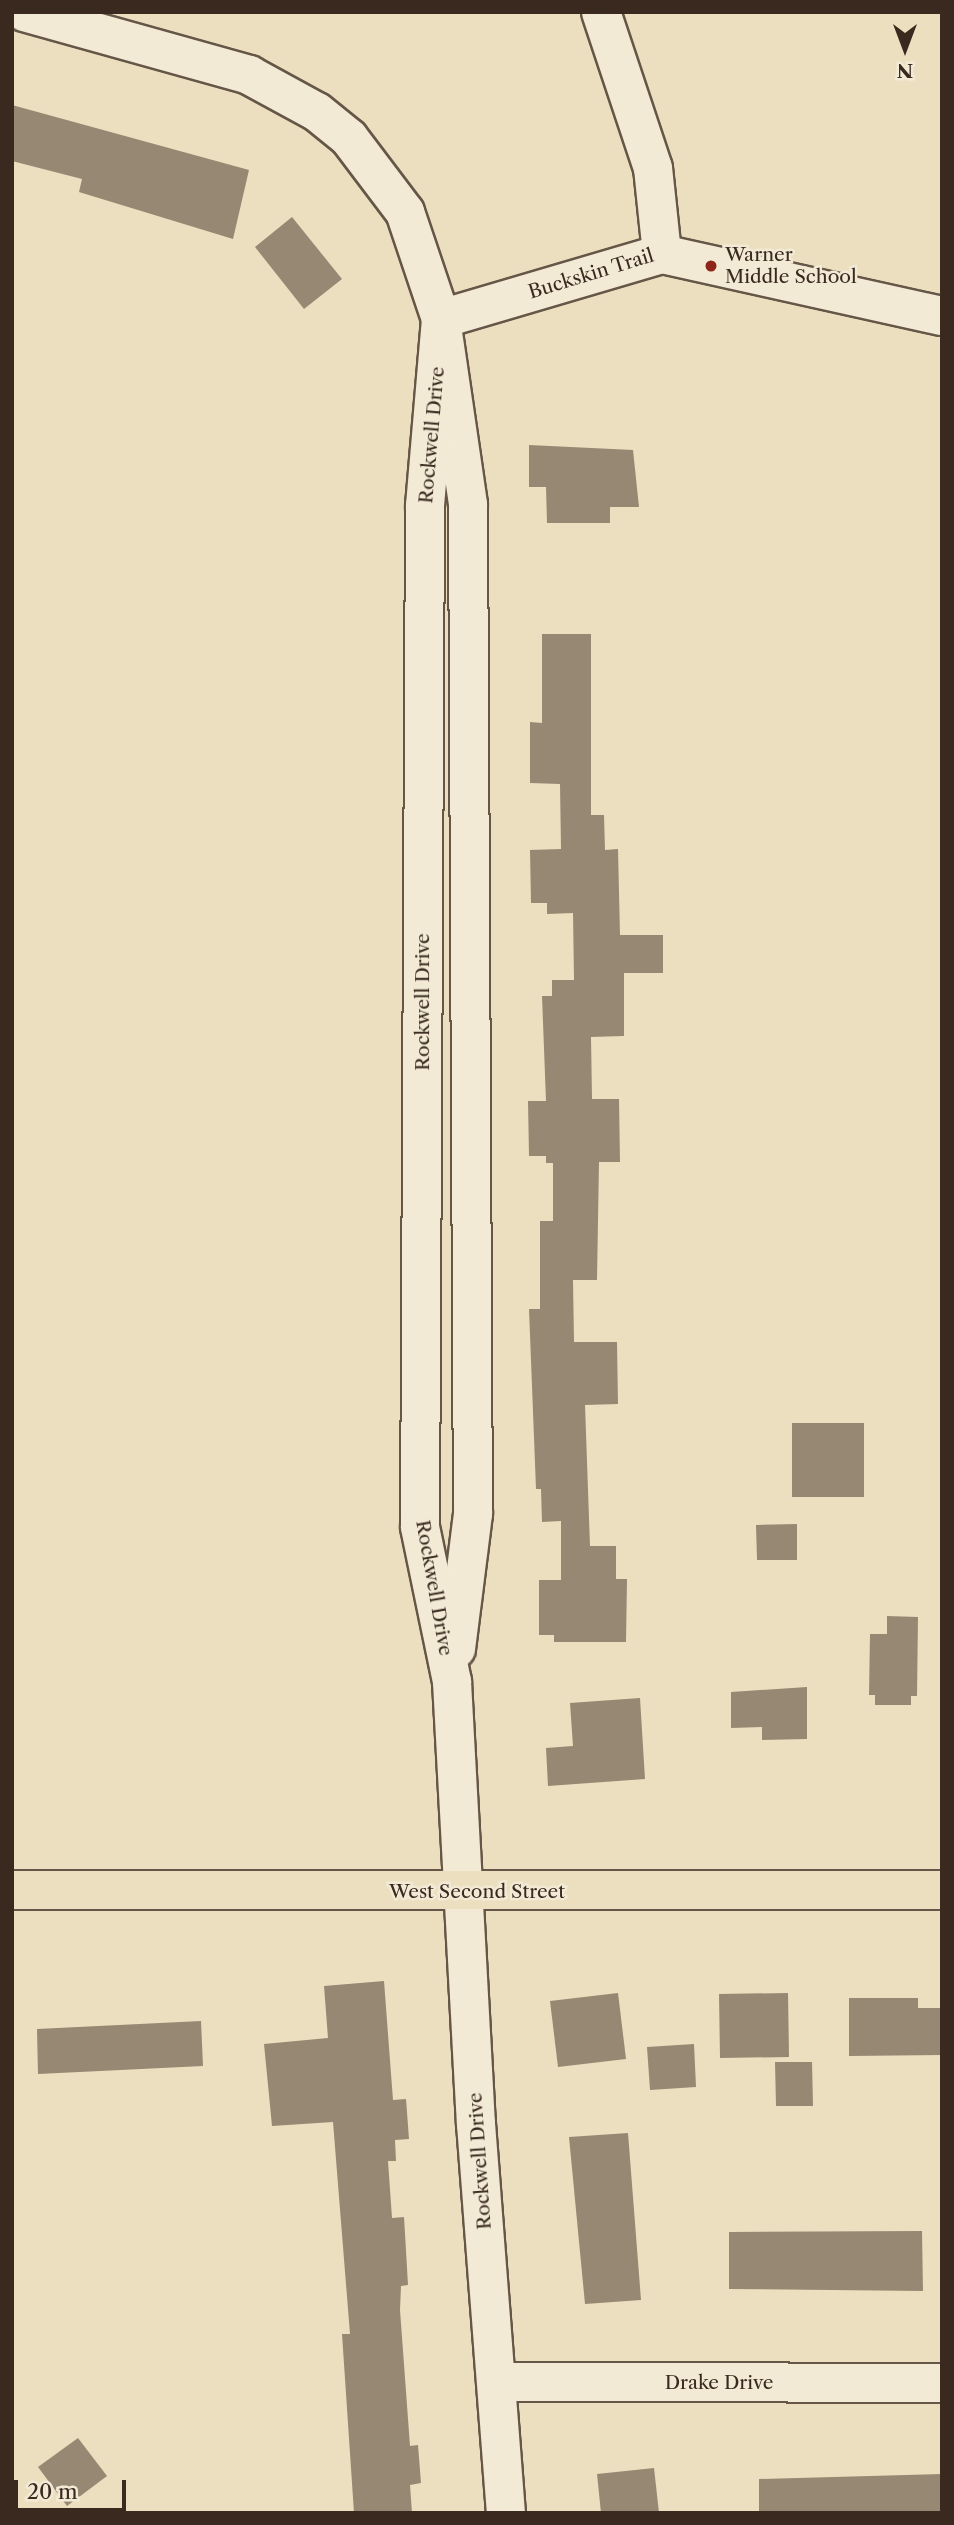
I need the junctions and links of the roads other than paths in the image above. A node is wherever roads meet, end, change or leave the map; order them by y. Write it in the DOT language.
graph roads {
  1 [pos="24,12"];
  2 [pos="601,12"];
  3 [pos="135,27"];
  4 [pos="662,254"];
  5 [pos="942,316"];
  6 [pos="442,319"];
  7 [pos="470,898"];
  8 [pos="423,901"];
  9 [pos="422,1184"];
  10 [pos="471,1184"];
  11 [pos="452,1682"];
  12 [pos="12,1890"];
  13 [pos="942,1890"];
  14 [pos="464,1892"];
  15 [pos="497,2382"];
  16 [pos="942,2383"];
  17 [pos="506,2513"];
  1 -- 3 [label="street"];
  2 -- 4 [label="street, Buckskin Trail"];
  3 -- 6 [label="street, Rockwell Drive"];
  4 -- 5 [label="street"];
  4 -- 6 [label="street, Buckskin Trail"];
  6 -- 7 [label="street, Rockwell Drive"];
  6 -- 8 [label="street, Rockwell Drive"];
  7 -- 8 [label="street"];
  7 -- 10 [label="street, Rockwell Drive"];
  8 -- 9 [label="street, Rockwell Drive"];
  9 -- 10 [label="street"];
  9 -- 11 [label="street, Rockwell Drive"];
  10 -- 11 [label="street, Rockwell Drive"];
  11 -- 14 [label="street, Rockwell Drive"];
  12 -- 14 [label="main road, West Second Street"];
  13 -- 14 [label="main road, West Second Street"];
  14 -- 15 [label="street, Rockwell Drive"];
  15 -- 16 [label="street, Drake Drive"];
  15 -- 17 [label="street, Rockwell Drive"];
}
